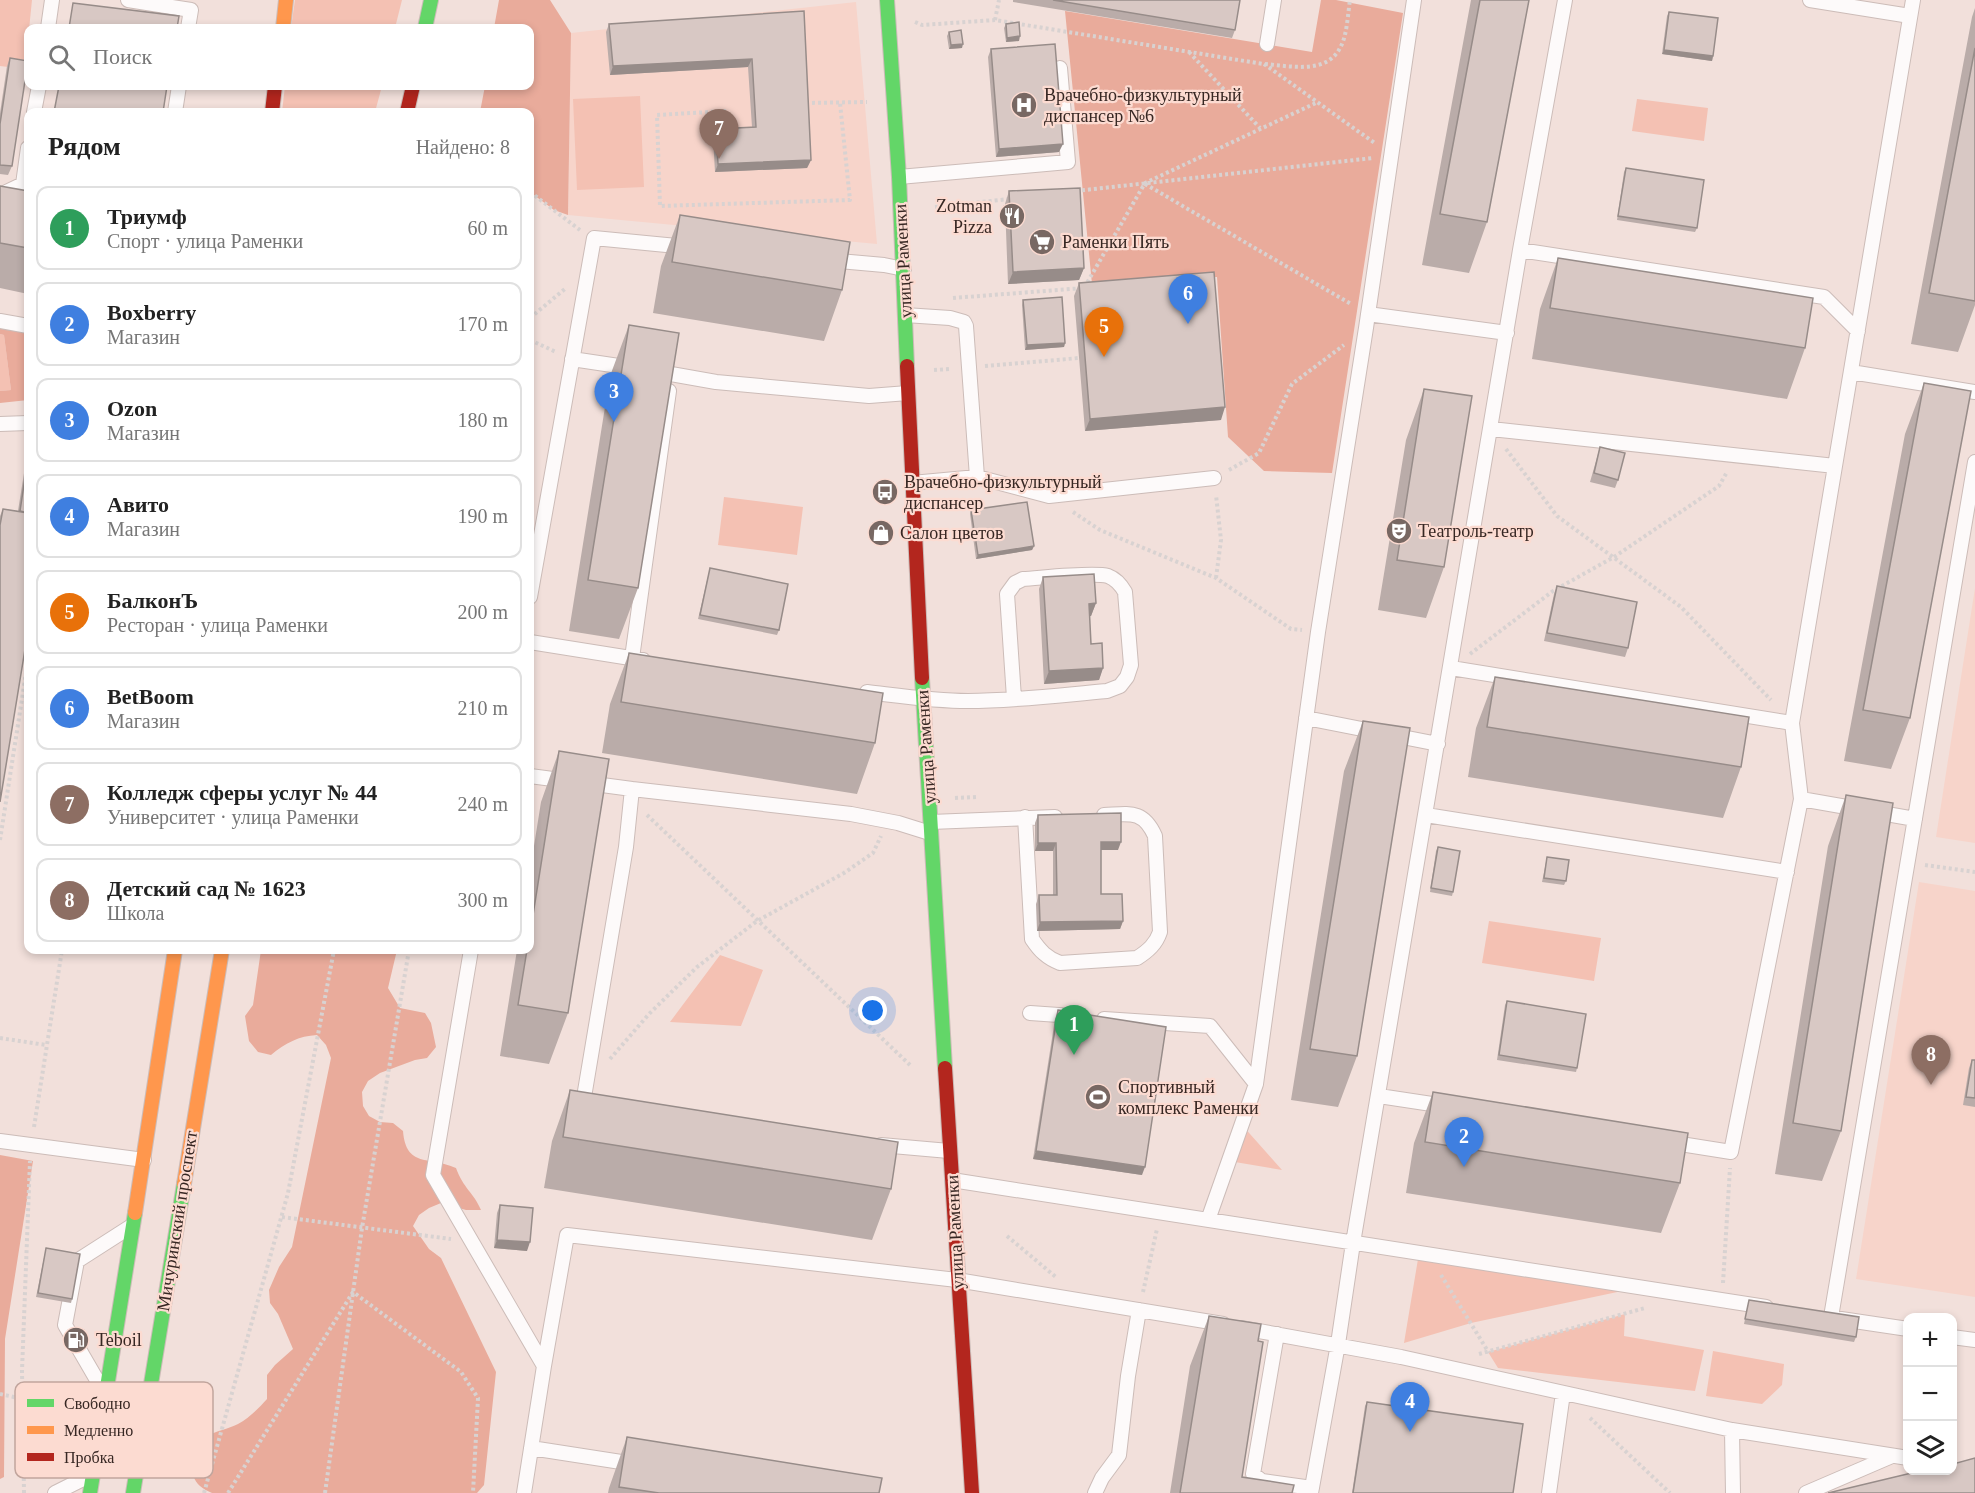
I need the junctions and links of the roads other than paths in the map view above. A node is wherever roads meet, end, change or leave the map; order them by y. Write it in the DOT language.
graph roads {
  1 [pos="52,0"];
  2 [pos="128,0"];
  3 [pos="286,0"];
  4 [pos="431,0"];
  5 [pos="1274,0"];
  6 [pos="1414,0"];
  7 [pos="1565,0"];
  8 [pos="1810,0"];
  9 [pos="1913,0"];
  10 [pos="887,5"];
  11 [pos="1910,16"];
  12 [pos="49,24"];
  13 [pos="189,24"];
  14 [pos="283,24"];
  15 [pos="426,24"];
  16 [pos="1267,44"];
  17 [pos="1060,68"];
  18 [pos="38,90"];
  19 [pos="178,90"];
  20 [pos="275,90"];
  21 [pos="412,90"];
  22 [pos="35,108"];
  23 [pos="175,108"];
  24 [pos="272,108"];
  25 [pos="408,108"];
  26 [pos="24,177"];
  27 [pos="899,177"];
  28 [pos="0,195"];
  29 [pos="698,248"];
  30 [pos="1521,250"];
  31 [pos="814,258"];
  32 [pos="904,269"];
  33 [pos="905,315"];
  34 [pos="0,321"];
  35 [pos="1367,321"];
  36 [pos="24,325"];
  37 [pos="1858,331"];
  38 [pos="1507,333"];
  39 [pos="572,358"];
  40 [pos="1851,372"];
  41 [pos="671,374"];
  42 [pos="1975,392"];
  43 [pos="908,393"];
  44 [pos="24,423"];
  45 [pos="0,424"];
  46 [pos="1491,429"];
  47 [pos="1975,462"];
  48 [pos="1835,466"];
  49 [pos="977,477"];
  50 [pos="1214,478"];
  51 [pos="912,483"];
  52 [pos="534,574"];
  53 [pos="534,643"];
  54 [pos="632,658"];
  55 [pos="652,661"];
  56 [pos="1451,668"];
  57 [pos="855,690"];
  58 [pos="1014,698"];
  59 [pos="923,699"];
  60 [pos="1306,718"];
  61 [pos="1792,723"];
  62 [pos="1438,744"];
  63 [pos="534,777"];
  64 [pos="632,795"];
  65 [pos="1801,799"];
  66 [pos="1096,815"];
  67 [pos="1426,815"];
  68 [pos="1072,816"];
  69 [pos="1025,818"];
  70 [pos="1915,819"];
  71 [pos="932,828"];
  72 [pos="1787,873"];
  73 [pos="174,954"];
  74 [pos="221,954"];
  75 [pos="470,954"];
  76 [pos="1030,1013"];
  77 [pos="1256,1084"];
  78 [pos="1379,1096"];
  79 [pos="1461,1109"];
  80 [pos="593,1120"];
  81 [pos="1649,1139"];
  82 [pos="0,1142"];
  83 [pos="864,1143"];
  84 [pos="950,1151"];
  85 [pos="144,1160"];
  86 [pos="952,1180"];
  87 [pos="1208,1220"];
  88 [pos="134,1224"];
  89 [pos="1353,1243"];
  90 [pos="957,1280"];
  91 [pos="1783,1309"];
  92 [pos="1139,1310"];
  93 [pos="1903,1328"];
  94 [pos="1277,1334"];
  95 [pos="1957,1338"];
  96 [pos="1975,1340"];
  97 [pos="1338,1344"];
  98 [pos="544,1366"];
  99 [pos="98,1382"];
  100 [pos="108,1382"];
  101 [pos="151,1382"];
  102 [pos="1563,1393"];
  103 [pos="1732,1430"];
  104 [pos="531,1448"];
  105 [pos="1892,1456"];
  106 [pos="1903,1457"];
  107 [pos="652,1467"];
  108 [pos="85,1478"];
  109 [pos="92,1478"];
  110 [pos="135,1478"];
  111 [pos="1312,1491"];
  112 [pos="55,1493"];
  113 [pos="90,1493"];
  114 [pos="133,1493"];
  115 [pos="524,1493"];
  116 [pos="972,1493"];
  117 [pos="1095,1493"];
  118 [pos="1549,1493"];
  119 [pos="1733,1493"];
  120 [pos="1806,1493"];
  1 -- 12 [label="lane"];
  2 -- 13 [label="lane"];
  3 -- 14 [label="street"];
  4 -- 15 [label="street"];
  5 -- 16 [label="lane"];
  6 -- 35 [label="lane"];
  7 -- 30 [label="lane"];
  8 -- 11 [label="lane"];
  9 -- 11 [label="lane"];
  10 -- 27 [label="street, улица Раменки"];
  11 -- 37 [label="lane"];
  17 -- 27 [label="lane"];
  18 -- 22 [label="lane"];
  19 -- 23 [label="lane"];
  20 -- 24 [label="street"];
  21 -- 25 [label="street"];
  26 -- 28 [label="lane"];
  27 -- 32 [label="street, улица Раменки"];
  29 -- 39 [label="lane"];
  30 -- 37 [label="lane"];
  30 -- 38 [label="lane"];
  31 -- 32 [label="lane"];
  32 -- 33 [label="street, улица Раменки"];
  33 -- 43 [label="street, улица Раменки"];
  33 -- 49 [label="lane"];
  34 -- 36 [label="lane"];
  35 -- 38 [label="lane"];
  35 -- 60 [label="lane"];
  37 -- 40 [label="lane"];
  38 -- 46 [label="lane"];
  39 -- 41 [label="lane"];
  39 -- 52 [label="lane"];
  40 -- 42 [label="lane"];
  40 -- 48 [label="lane"];
  41 -- 43 [label="lane"];
  41 -- 54 [label="lane"];
  43 -- 51 [label="street, улица Раменки"];
  44 -- 45 [label="lane"];
  46 -- 48 [label="lane"];
  46 -- 56 [label="lane"];
  47 -- 70 [label="lane"];
  48 -- 61 [label="lane"];
  49 -- 50 [label="lane"];
  49 -- 51 [label="lane"];
  51 -- 59 [label="street, улица Раменки"];
  53 -- 54 [label="lane"];
  54 -- 55 [label="lane"];
  56 -- 61 [label="lane"];
  56 -- 62 [label="lane"];
  57 -- 59 [label="lane"];
  58 -- 58 [label="lane"];
  58 -- 59 [label="lane"];
  59 -- 71 [label="street, улица Раменки"];
  60 -- 62 [label="lane"];
  60 -- 77 [label="lane"];
  61 -- 65 [label="lane"];
  62 -- 67 [label="lane"];
  63 -- 64 [label="lane"];
  64 -- 71 [label="lane"];
  64 -- 80 [label="lane"];
  65 -- 70 [label="lane"];
  65 -- 72 [label="lane"];
  66 -- 69 [label="lane"];
  67 -- 72 [label="lane"];
  67 -- 78 [label="lane"];
  68 -- 69 [label="lane"];
  69 -- 71 [label="lane"];
  70 -- 93 [label="lane"];
  71 -- 84 [label="street, улица Раменки"];
  72 -- 81 [label="lane"];
  73 -- 85 [label="street"];
  74 -- 101 [label="street, Мичуринский проспект"];
  75 -- 98 [label="lane"];
  76 -- 77 [label="lane"];
  77 -- 87 [label="lane"];
  78 -- 79 [label="lane"];
  78 -- 89 [label="lane"];
  82 -- 85 [label="lane"];
  83 -- 84 [label="lane"];
  84 -- 86 [label="street, улица Раменки"];
  85 -- 88 [label="street"];
  86 -- 87 [label="lane"];
  86 -- 90 [label="street, улица Раменки"];
  87 -- 89 [label="lane"];
  88 -- 99 [label="lane"];
  88 -- 100 [label="street"];
  89 -- 91 [label="lane"];
  89 -- 97 [label="lane"];
  90 -- 92 [label="lane"];
  90 -- 98 [label="lane"];
  90 -- 116 [label="street, улица Раменки"];
  92 -- 94 [label="lane"];
  92 -- 117 [label="lane"];
  94 -- 97 [label="lane"];
  94 -- 111 [label="lane"];
  95 -- 96 [label="lane"];
  97 -- 102 [label="lane"];
  97 -- 111 [label="lane"];
  98 -- 104 [label="lane"];
  102 -- 103 [label="lane"];
  102 -- 118 [label="lane"];
  103 -- 105 [label="lane"];
  103 -- 119 [label="lane"];
  104 -- 107 [label="lane"];
  104 -- 115 [label="lane"];
  105 -- 106 [label="lane"];
  105 -- 120 [label="lane"];
  108 -- 112 [label="lane"];
  109 -- 113 [label="street"];
  110 -- 114 [label="street, Мичуринский проспект"];
}
